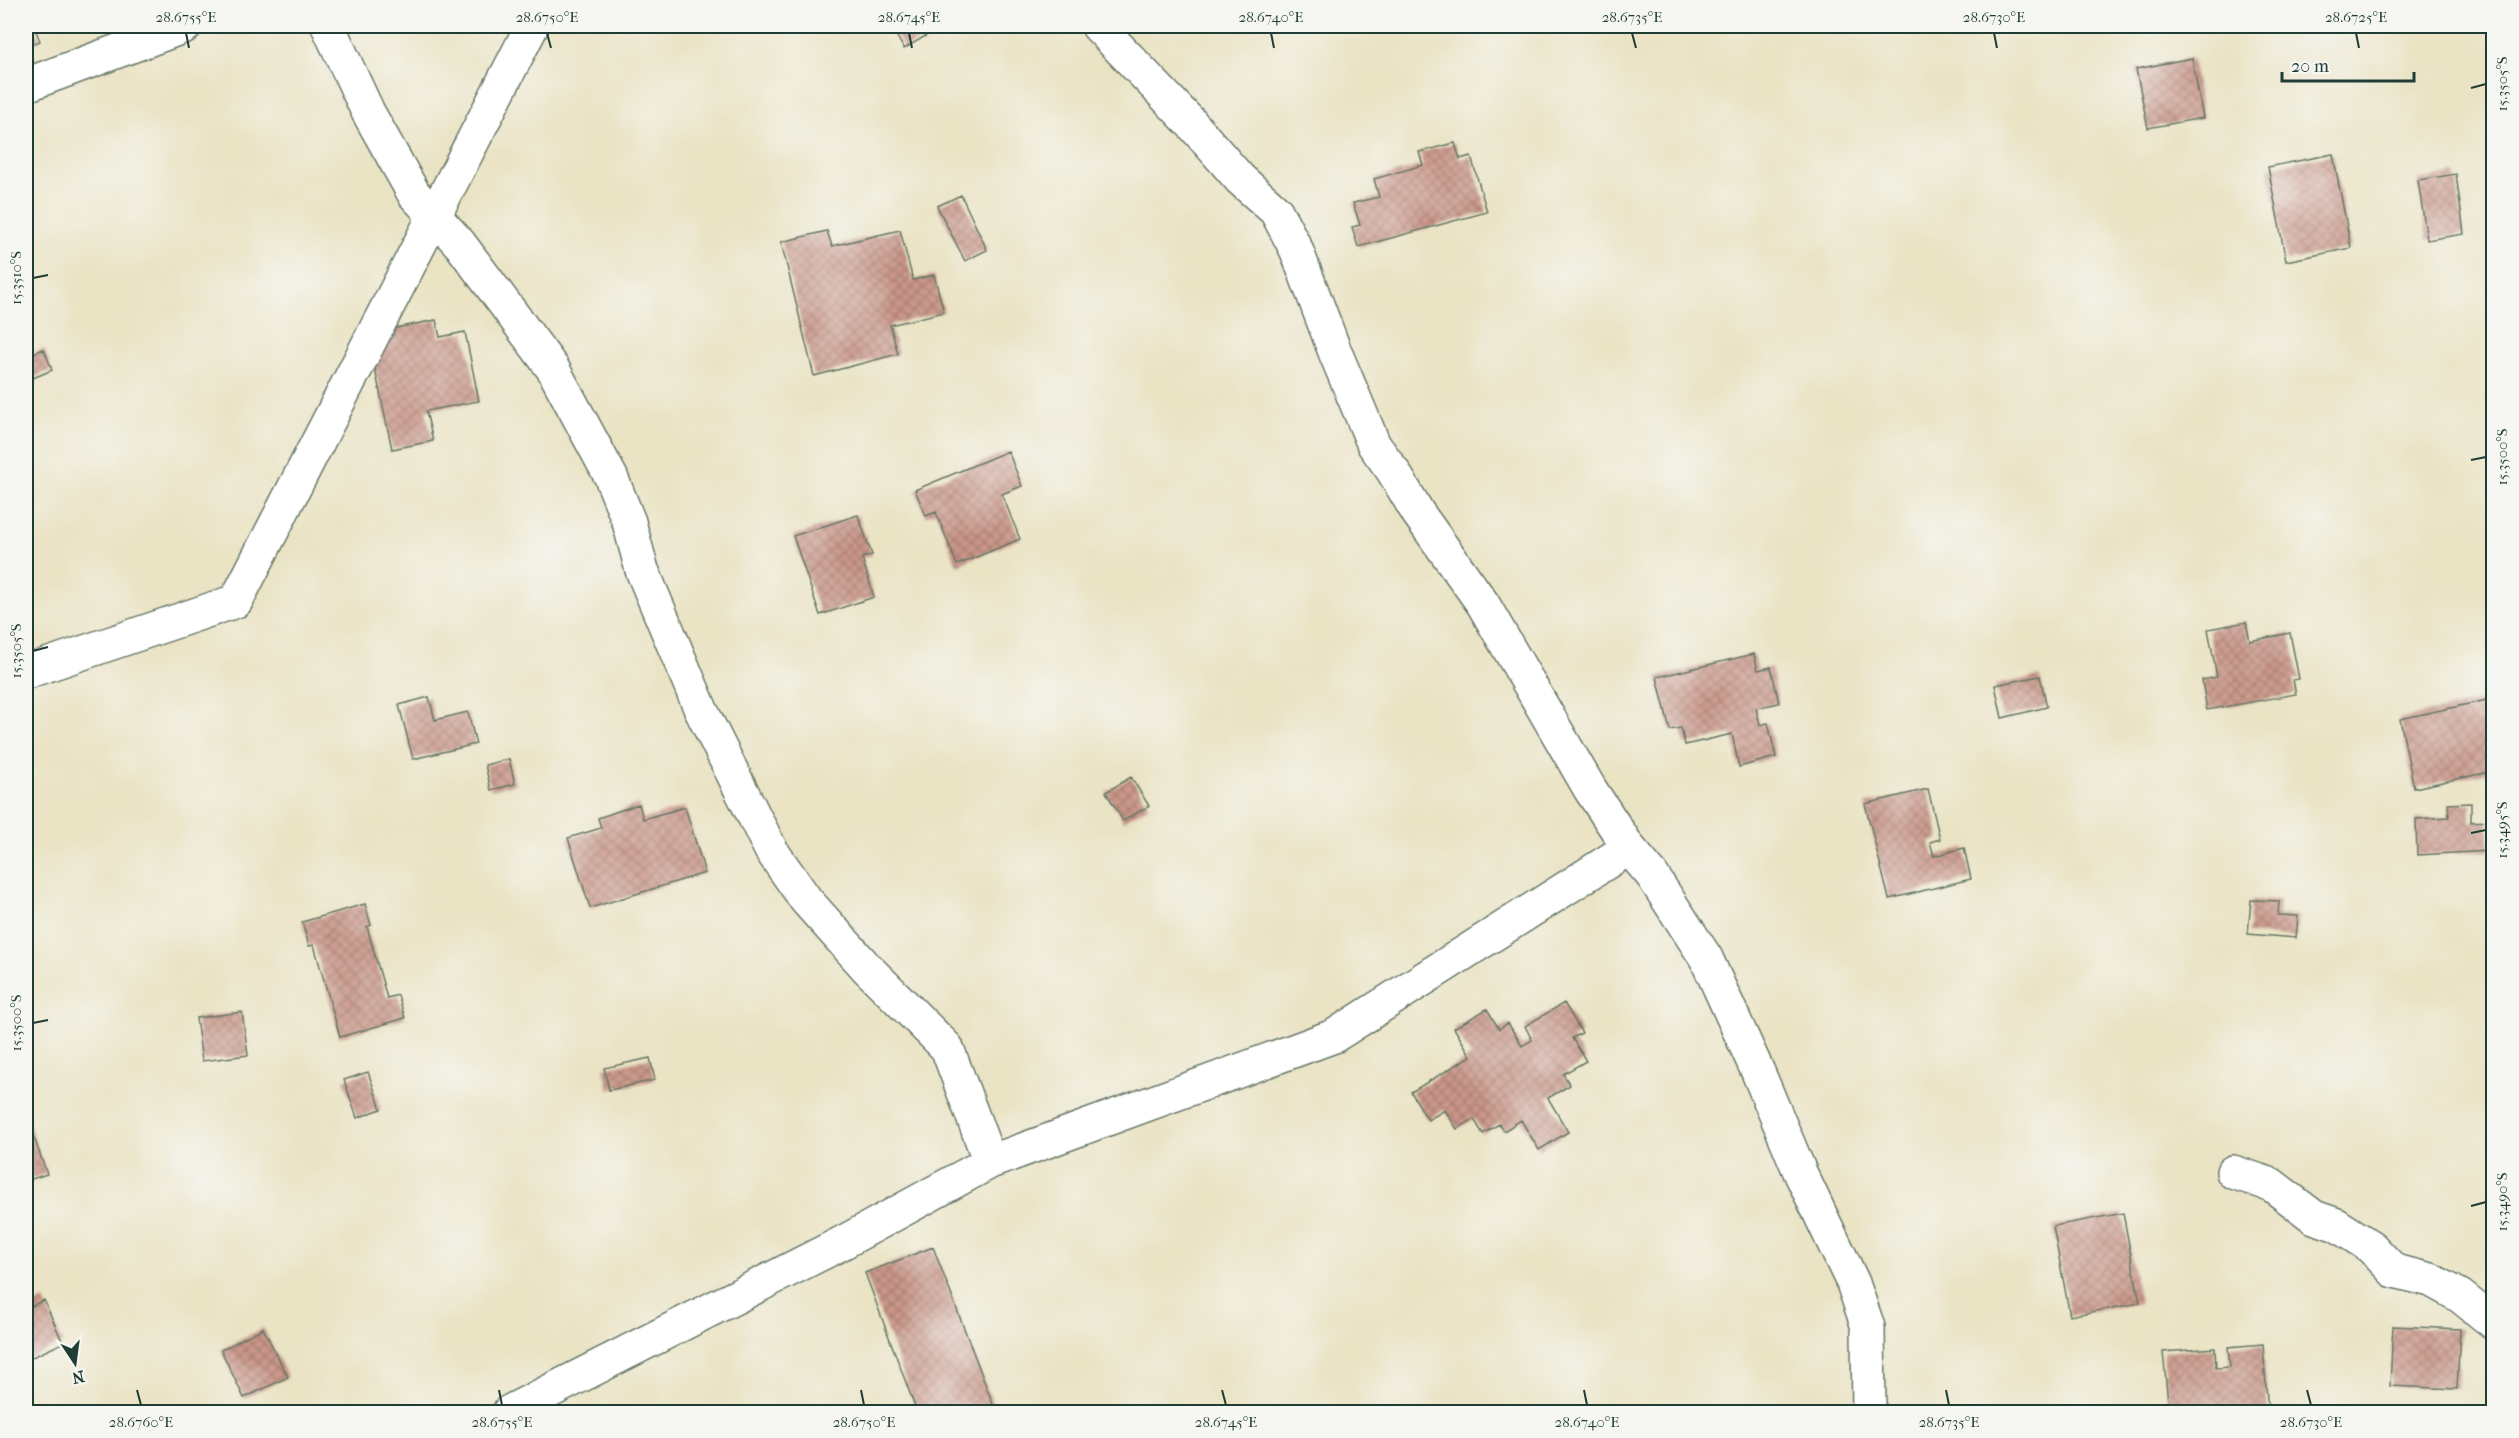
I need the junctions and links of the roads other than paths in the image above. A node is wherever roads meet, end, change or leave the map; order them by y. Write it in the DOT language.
graph roads {
  1 [pos="185,26"];
  2 [pos="328,26"];
  3 [pos="532,26"];
  4 [pos="1098,26"];
  5 [pos="26,85"];
  6 [pos="434,215"];
  7 [pos="26,672"];
  8 [pos="1629,848"];
  9 [pos="990,1162"];
  10 [pos="2233,1172"];
  11 [pos="2493,1323"];
  12 [pos="509,1413"];
  13 [pos="1869,1413"];
  1 -- 5 [label="street"];
  2 -- 6 [label="street"];
  3 -- 6 [label="street"];
  4 -- 8 [label="street"];
  6 -- 7 [label="street"];
  6 -- 9 [label="street"];
  8 -- 9 [label="street"];
  8 -- 13 [label="street"];
  9 -- 12 [label="street"];
  10 -- 11 [label="street"];
}
